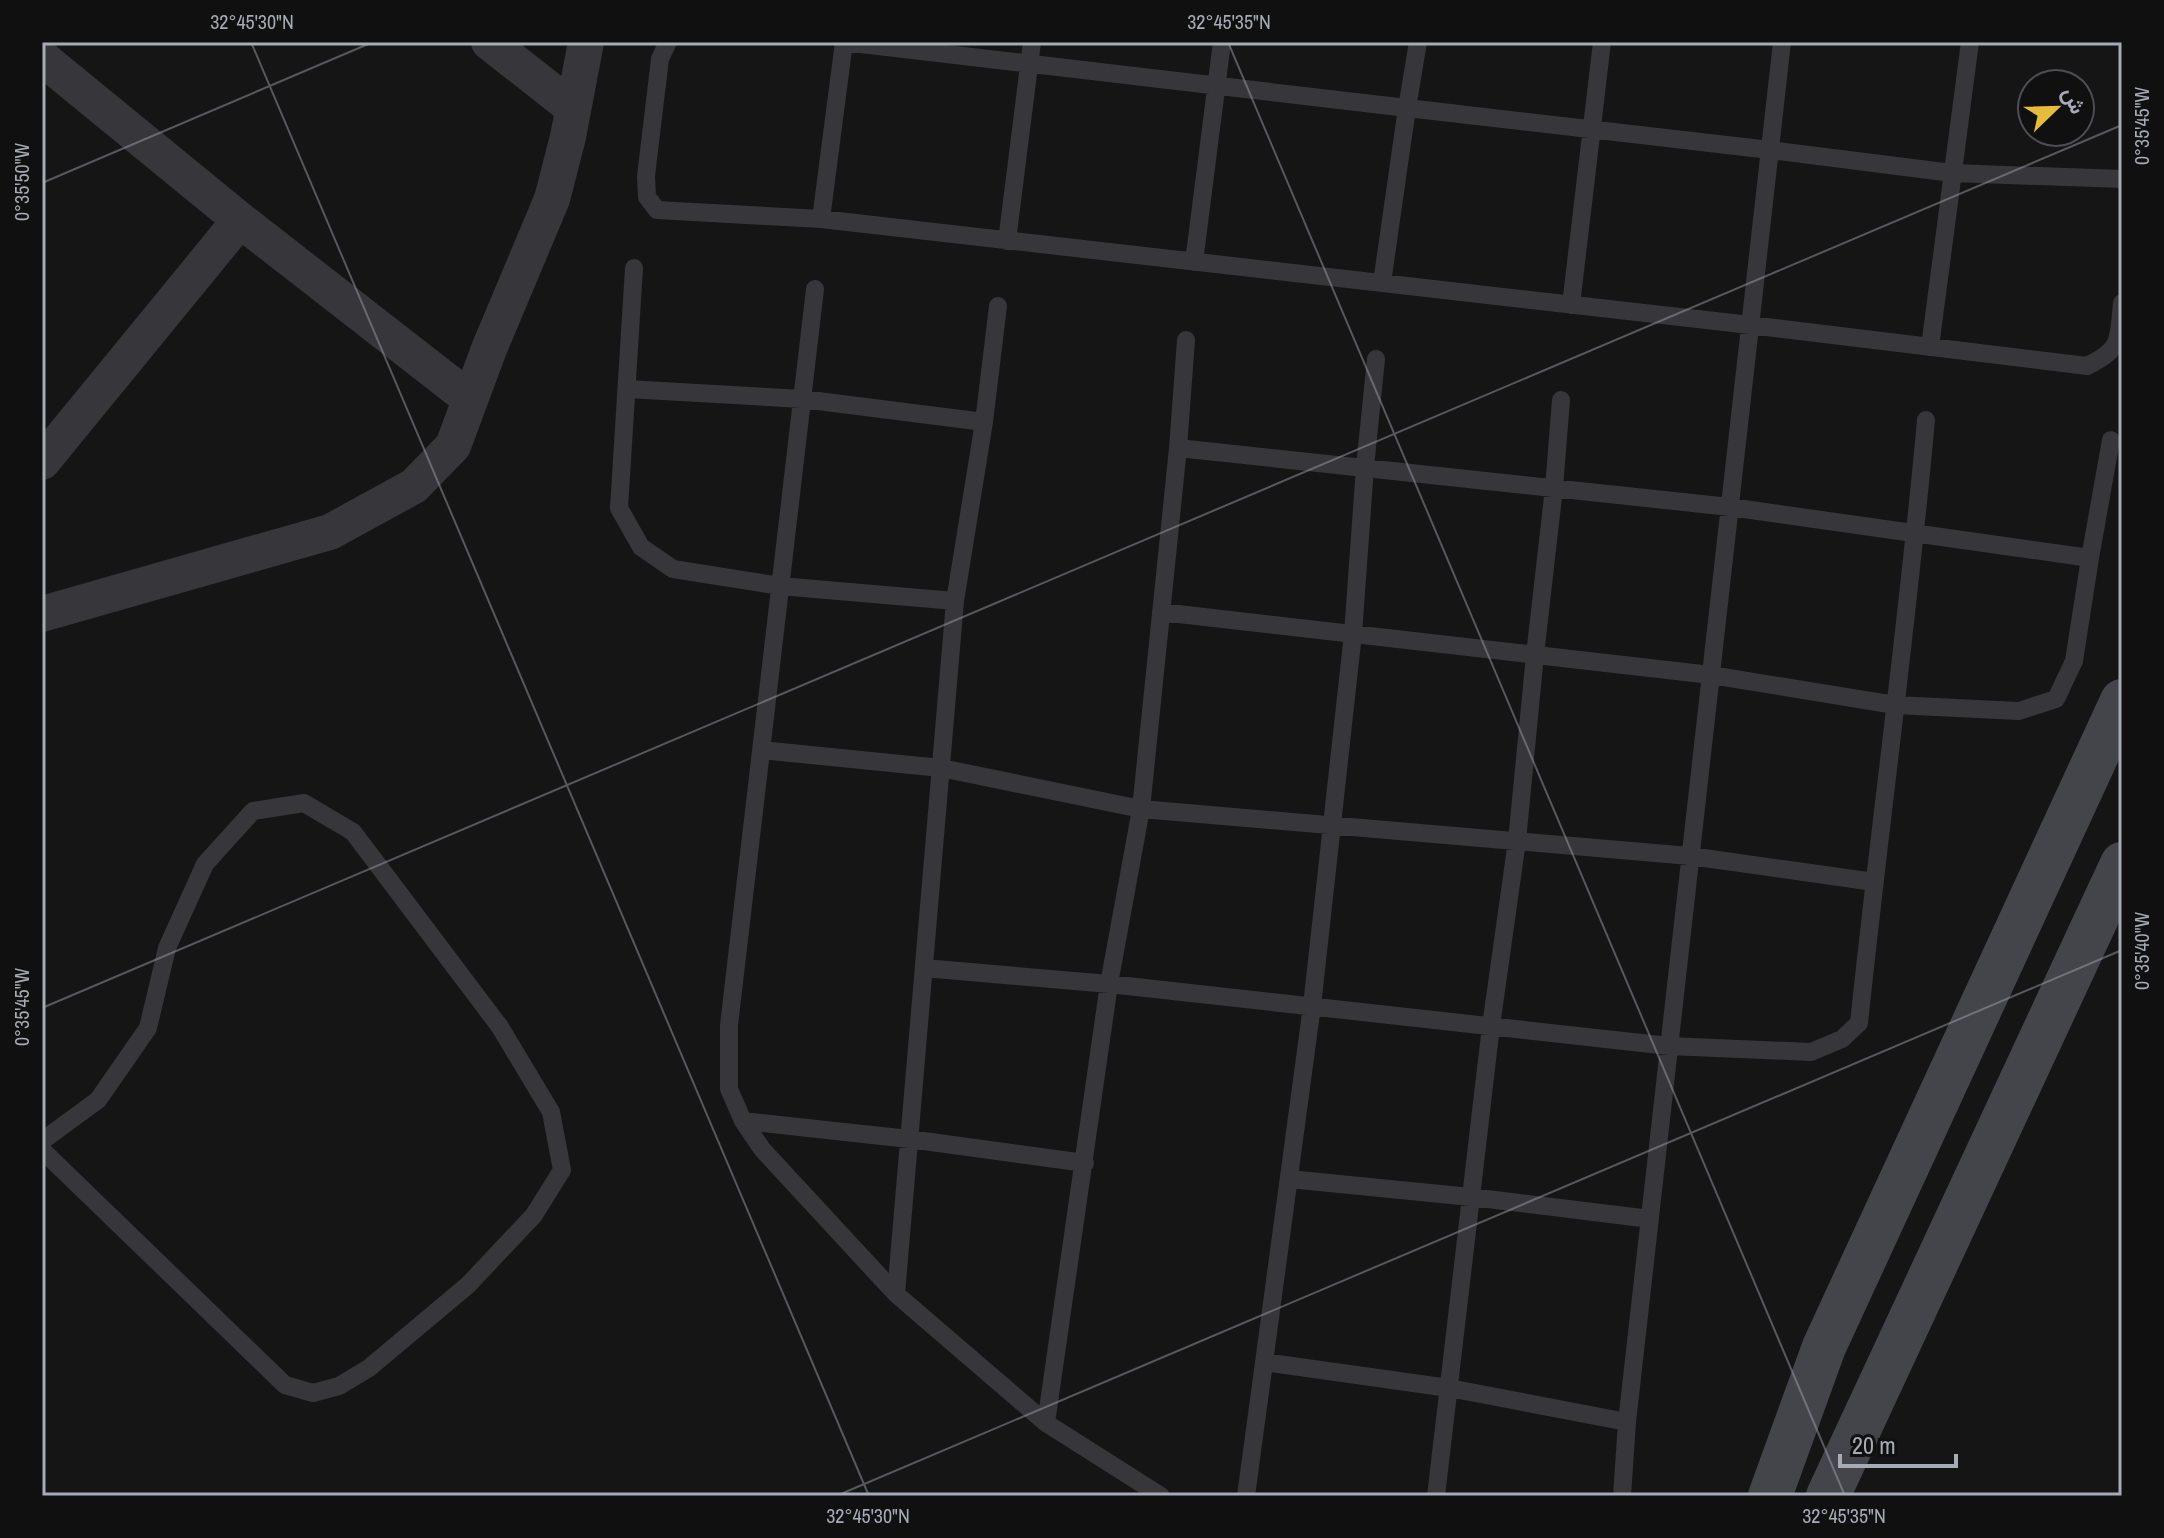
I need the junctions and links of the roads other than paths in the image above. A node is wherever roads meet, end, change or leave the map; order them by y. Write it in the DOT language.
graph roads {
  1 [pos="489,42"];
  2 [pos="586,42"];
  3 [pos="668,42"];
  4 [pos="844,42"];
  5 [pos="1032,42"];
  6 [pos="1222,42"];
  7 [pos="1418,42"];
  8 [pos="1602,42"];
  9 [pos="1782,42"];
  10 [pos="1970,42"];
  11 [pos="42,58"];
  12 [pos="1029,64"];
  13 [pos="1217,85"];
  14 [pos="573,108"];
  15 [pos="1407,108"];
  16 [pos="1590,129"];
  17 [pos="1770,150"];
  18 [pos="1952,173"];
  19 [pos="2122,179"];
  20 [pos="821,219"];
  21 [pos="240,220"];
  22 [pos="1007,241"];
  23 [pos="1194,262"];
  24 [pos="634,268"];
  25 [pos="1382,283"];
  26 [pos="815,289"];
  27 [pos="2122,303"];
  28 [pos="1571,305"];
  29 [pos="998,306"];
  30 [pos="1750,325"];
  31 [pos="1186,340"];
  32 [pos="1930,347"];
  33 [pos="1376,359"];
  34 [pos="627,389"];
  35 [pos="470,399"];
  36 [pos="802,399"];
  37 [pos="1561,400"];
  38 [pos="1926,420"];
  39 [pos="984,422"];
  40 [pos="2111,440"];
  41 [pos="1178,448"];
  42 [pos="42,462"];
  43 [pos="1365,467"];
  44 [pos="1554,488"];
  45 [pos="1730,507"];
  46 [pos="1916,533"];
  47 [pos="2090,558"];
  48 [pos="780,586"];
  49 [pos="955,601"];
  50 [pos="1161,612"];
  51 [pos="42,614"];
  52 [pos="1353,634"];
  53 [pos="1535,655"];
  54 [pos="1711,675"];
  55 [pos="2122,701"];
  56 [pos="1895,705"];
  57 [pos="761,750"];
  58 [pos="2111,750"];
  59 [pos="941,768"];
  60 [pos="1141,809"];
  61 [pos="1331,825"];
  62 [pos="1517,841"];
  63 [pos="1690,856"];
  64 [pos="2122,864"];
  65 [pos="1874,882"];
  66 [pos="924,968"];
  67 [pos="1109,984"];
  68 [pos="1312,1006"];
  69 [pos="1491,1026"];
  70 [pos="1669,1046"];
  71 [pos="743,1121"];
  72 [pos="909,1139"];
  73 [pos="42,1141"];
  74 [pos="42,1150"];
  75 [pos="1085,1163"];
  76 [pos="1289,1179"];
  77 [pos="1471,1197"];
  78 [pos="1650,1219"];
  79 [pos="896,1294"];
  80 [pos="1264,1362"];
  81 [pos="1449,1388"];
  82 [pos="1627,1422"];
  83 [pos="1046,1423"];
  84 [pos="1161,1496"];
  85 [pos="1246,1496"];
  86 [pos="1436,1496"];
  87 [pos="1622,1496"];
  88 [pos="1770,1496"];
  89 [pos="1828,1496"];
  1 -- 14 [label="street"];
  2 -- 14 [label="street"];
  3 -- 20 [label="lane"];
  4 -- 12 [label="lane"];
  4 -- 20 [label="lane"];
  5 -- 12 [label="lane"];
  6 -- 13 [label="lane"];
  7 -- 15 [label="lane"];
  8 -- 16 [label="lane"];
  9 -- 17 [label="lane"];
  10 -- 18 [label="lane"];
  11 -- 21 [label="street"];
  12 -- 13 [label="lane"];
  12 -- 22 [label="lane"];
  13 -- 15 [label="lane"];
  13 -- 23 [label="lane"];
  14 -- 35 [label="street"];
  15 -- 16 [label="lane"];
  15 -- 25 [label="lane"];
  16 -- 17 [label="lane"];
  16 -- 28 [label="lane"];
  17 -- 18 [label="lane"];
  17 -- 30 [label="lane"];
  18 -- 19 [label="lane"];
  18 -- 32 [label="lane"];
  20 -- 22 [label="lane"];
  21 -- 35 [label="street"];
  21 -- 42 [label="street"];
  22 -- 23 [label="lane"];
  23 -- 25 [label="lane"];
  24 -- 34 [label="lane"];
  25 -- 28 [label="lane"];
  26 -- 36 [label="lane"];
  27 -- 32 [label="lane"];
  28 -- 30 [label="lane"];
  29 -- 39 [label="lane"];
  30 -- 32 [label="lane"];
  30 -- 45 [label="lane"];
  31 -- 41 [label="lane"];
  33 -- 43 [label="lane"];
  34 -- 36 [label="lane"];
  34 -- 48 [label="lane"];
  35 -- 51 [label="street"];
  36 -- 39 [label="lane"];
  36 -- 48 [label="lane"];
  37 -- 44 [label="lane"];
  38 -- 46 [label="lane"];
  39 -- 49 [label="lane"];
  40 -- 47 [label="lane"];
  41 -- 43 [label="lane"];
  41 -- 50 [label="lane"];
  43 -- 44 [label="lane"];
  43 -- 52 [label="lane"];
  44 -- 45 [label="lane"];
  44 -- 53 [label="lane"];
  45 -- 46 [label="lane"];
  45 -- 54 [label="lane"];
  46 -- 47 [label="lane"];
  46 -- 56 [label="lane"];
  47 -- 56 [label="lane"];
  48 -- 49 [label="lane"];
  48 -- 57 [label="lane"];
  49 -- 59 [label="lane"];
  50 -- 52 [label="lane"];
  50 -- 60 [label="lane"];
  52 -- 53 [label="lane"];
  52 -- 61 [label="lane"];
  53 -- 54 [label="lane"];
  53 -- 62 [label="lane"];
  54 -- 56 [label="lane"];
  54 -- 63 [label="lane"];
  55 -- 58 [label="main road"];
  56 -- 65 [label="lane"];
  57 -- 59 [label="lane"];
  57 -- 71 [label="lane"];
  58 -- 88 [label="main road"];
  59 -- 60 [label="lane"];
  59 -- 66 [label="lane"];
  60 -- 61 [label="lane"];
  60 -- 67 [label="lane"];
  61 -- 62 [label="lane"];
  61 -- 68 [label="lane"];
  62 -- 63 [label="lane"];
  62 -- 69 [label="lane"];
  63 -- 65 [label="lane"];
  63 -- 70 [label="lane"];
  64 -- 89 [label="main road"];
  65 -- 70 [label="lane"];
  66 -- 67 [label="lane"];
  66 -- 72 [label="lane"];
  67 -- 68 [label="lane"];
  67 -- 75 [label="lane"];
  68 -- 69 [label="lane"];
  68 -- 76 [label="lane"];
  69 -- 70 [label="lane"];
  69 -- 77 [label="lane"];
  70 -- 78 [label="lane"];
  71 -- 72 [label="lane"];
  71 -- 79 [label="lane"];
  72 -- 75 [label="lane"];
  72 -- 79 [label="lane"];
  73 -- 74 [label="lane"];
  75 -- 83 [label="lane"];
  76 -- 77 [label="lane"];
  76 -- 80 [label="lane"];
  77 -- 78 [label="lane"];
  77 -- 81 [label="lane"];
  78 -- 82 [label="lane"];
  79 -- 83 [label="lane"];
  80 -- 81 [label="lane"];
  80 -- 85 [label="lane"];
  81 -- 82 [label="lane"];
  81 -- 86 [label="lane"];
  82 -- 87 [label="lane"];
  83 -- 84 [label="lane"];
}
